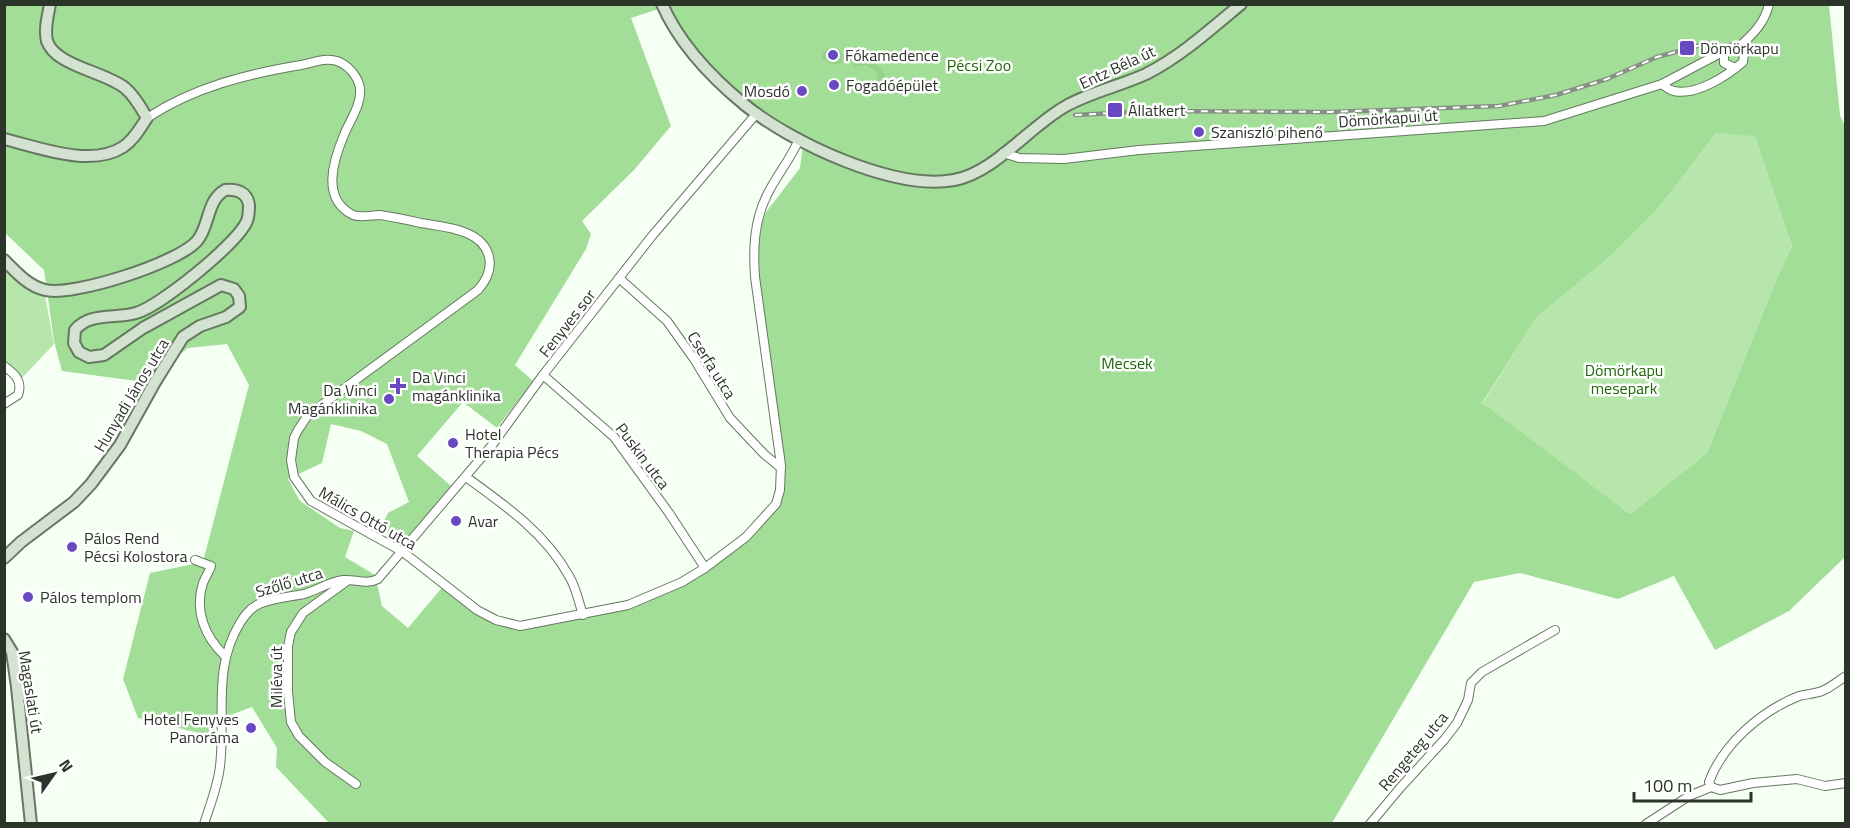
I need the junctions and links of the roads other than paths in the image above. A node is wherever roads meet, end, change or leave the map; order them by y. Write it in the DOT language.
graph roads {
  1 [pos="50,4"];
  2 [pos="662,4"];
  3 [pos="1241,4"];
  4 [pos="1769,4"];
  5 [pos="1738,47"];
  6 [pos="1724,51"];
  7 [pos="1732,70"];
  8 [pos="1662,84"];
  9 [pos="757,113"];
  10 [pos="147,118"];
  11 [pos="4,138"];
  12 [pos="799,138"];
  13 [pos="1003,153"];
  14 [pos="4,260"];
  15 [pos="620,278"];
  16 [pos="4,366"];
  17 [pos="543,375"];
  18 [pos="4,404"];
  19 [pos="781,468"];
  20 [pos="466,477"];
  21 [pos="403,552"];
  22 [pos="4,558"];
  23 [pos="195,560"];
  24 [pos="705,568"];
  25 [pos="349,580"];
  26 [pos="327,586"];
  27 [pos="330,594"];
  28 [pos="583,615"];
  29 [pos="1555,630"];
  30 [pos="4,639"];
  31 [pos="225,656"];
  32 [pos="1845,676"];
  33 [pos="356,783"];
  34 [pos="1845,783"];
  35 [pos="1711,787"];
  36 [pos="31,824"];
  37 [pos="204,824"];
  38 [pos="1370,824"];
  39 [pos="1646,824"];
  1 -- 10 [label="street"];
  2 -- 9 [label="street, Entz Béla út"];
  3 -- 13 [label="street, Entz Béla út"];
  4 -- 5 [label="street"];
  5 -- 6 [label="street, Dömörkapui út"];
  5 -- 7 [label="street"];
  6 -- 7 [label="street"];
  6 -- 8 [label="street, Dömörkapui út"];
  7 -- 8 [label="street"];
  8 -- 13 [label="street, Dömörkapui út"];
  9 -- 12 [label="street, Entz Béla út"];
  9 -- 15 [label="street, Fenyves sor"];
  10 -- 11 [label="street"];
  10 -- 21 [label="street, Málics Ottó utca"];
  12 -- 13 [label="street, Entz Béla út"];
  12 -- 19 [label="street, Málics Ottó utca"];
  14 -- 22 [label="street, Hunyadi János utca"];
  15 -- 17 [label="street, Fenyves sor"];
  15 -- 19 [label="street, Cserfa utca"];
  16 -- 18 [label="street"];
  17 -- 20 [label="street, Fenyves sor"];
  17 -- 24 [label="street, Puskin utca"];
  19 -- 24 [label="street, Málics Ottó utca"];
  20 -- 21 [label="street, Fenyves sor"];
  20 -- 28 [label="street"];
  21 -- 25 [label="street, Szőlő utca"];
  21 -- 28 [label="street, Málics Ottó utca"];
  23 -- 31 [label="street"];
  24 -- 28 [label="street, Málics Ottó utca"];
  25 -- 26 [label="street, Szőlő utca"];
  25 -- 27 [label="street, Miléva út"];
  26 -- 27 [label="street"];
  26 -- 31 [label="street, Szőlő utca"];
  27 -- 33 [label="street, Miléva út"];
  29 -- 38 [label="street, Rengeteg utca"];
  30 -- 36 [label="street, Magaslati út"];
  31 -- 37 [label="street, Szőlő utca"];
  32 -- 35 [label="street"];
  34 -- 35 [label="street"];
  35 -- 39 [label="street"];
}
